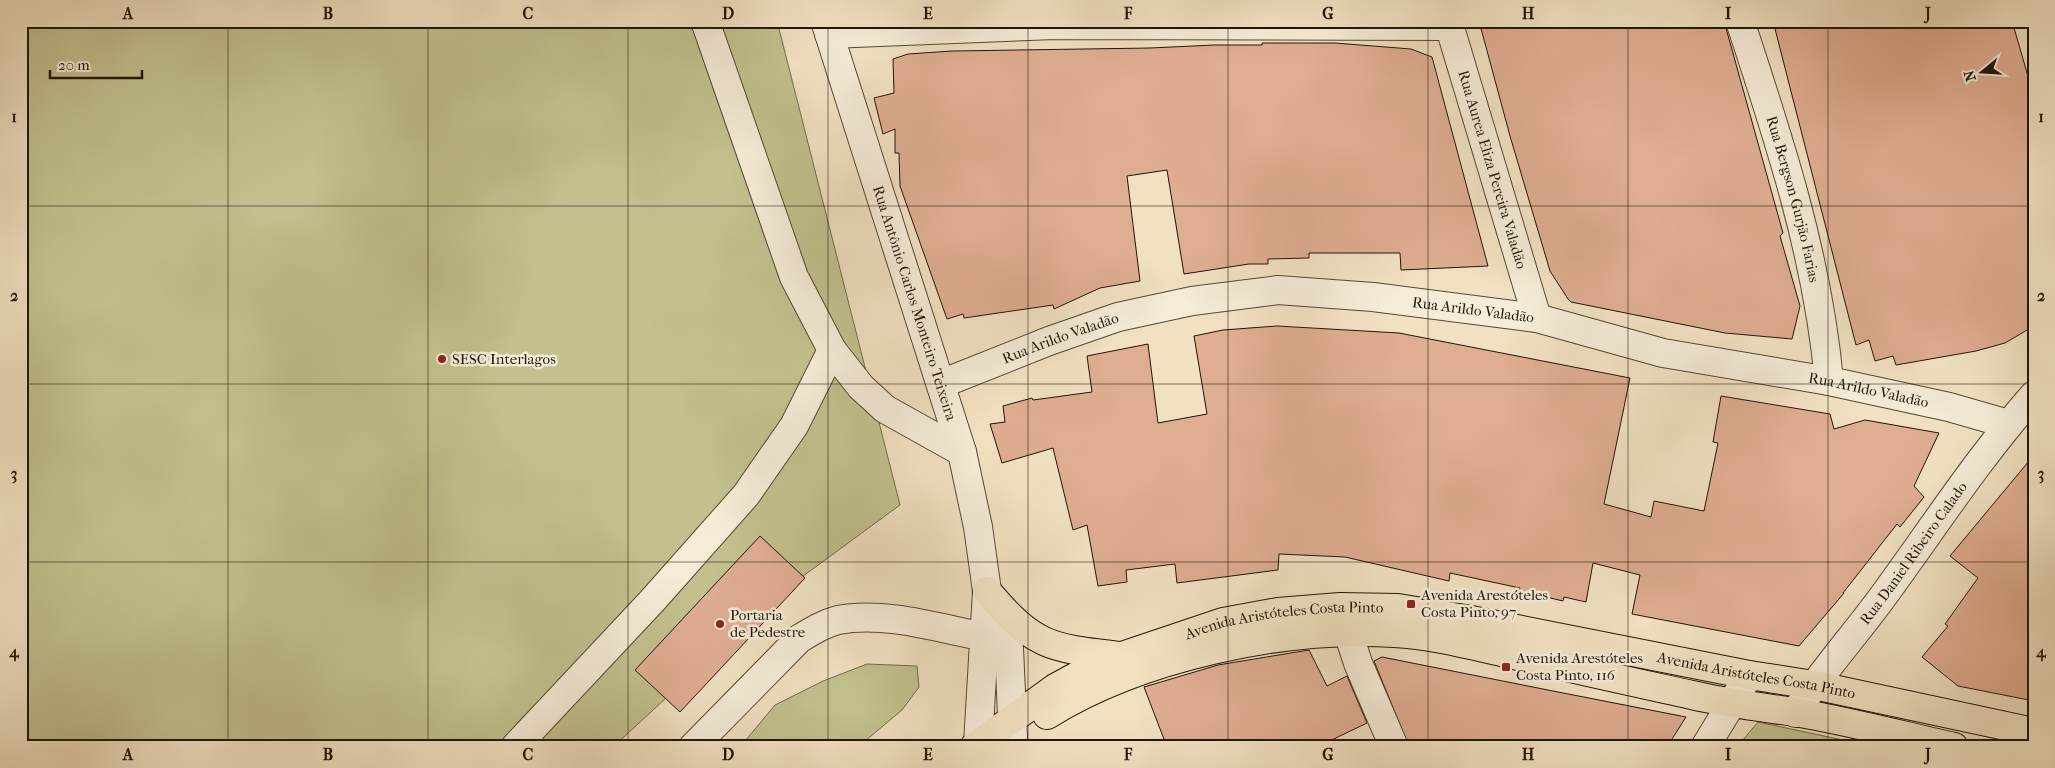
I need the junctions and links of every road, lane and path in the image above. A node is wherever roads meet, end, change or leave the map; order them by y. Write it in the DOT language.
graph roads {
  1 [pos="705,21"];
  2 [pos="1740,21"];
  3 [pos="1448,24"];
  4 [pos="827,28"];
  5 [pos="1537,318"];
  6 [pos="832,350"];
  7 [pos="1829,381"];
  8 [pos="941,384"];
  9 [pos="2034,395"];
  10 [pos="2008,424"];
  11 [pos="962,452"];
  12 [pos="987,591"];
  13 [pos="1340,607"];
  14 [pos="1347,632"];
  15 [pos="984,637"];
  16 [pos="1122,656"];
  17 [pos="1749,675"];
  18 [pos="1814,685"];
  19 [pos="1731,704"];
  20 [pos="1795,713"];
  21 [pos="2034,732"];
  22 [pos="996,738"];
  23 [pos="515,747"];
  24 [pos="693,747"];
  25 [pos="1394,747"];
  26 [pos="1705,747"];
  27 [pos="1954,747"];
  1 -- 6 [label="street"];
  2 -- 7 [label="street, Rua Bergson Gurjão Farias"];
  3 -- 4 [label="street"];
  3 -- 5 [label="street, Rua Aurea Eliza Pereira Valadão"];
  4 -- 8 [label="street, Rua Antônio Carlos Monteiro Teixeira"];
  5 -- 7 [label="street, Rua Arildo Valadão"];
  5 -- 8 [label="street, Rua Arildo Valadão"];
  6 -- 11 [label="street"];
  6 -- 23 [label="street"];
  7 -- 10 [label="street, Rua Arildo Valadão"];
  8 -- 11 [label="street, Rua Antônio Carlos Monteiro Teixeira"];
  9 -- 10 [label="street, Rua Daniel Ribeiro Calado"];
  10 -- 18 [label="street, Rua Daniel Ribeiro Calado"];
  11 -- 12 [label="street, Rua Antônio Carlos Monteiro Teixeira"];
  12 -- 15 [label="street, Rua Antônio Carlos Monteiro Teixeira"];
  12 -- 16 [label="main road"];
  12 -- 22 [label="street, Rua Antônio Carlos Monteiro Teixeira"];
  13 -- 14 [label="street"];
  13 -- 16 [label="main road, Avenida Aristóteles Costa Pinto"];
  13 -- 17 [label="main road, Avenida Aristóteles Costa Pinto"];
  14 -- 19 [label="main road, Avenida Aristóteles Costa Pinto"];
  14 -- 22 [label="main road, Avenida Aristóteles Costa Pinto"];
  14 -- 25 [label="street"];
  15 -- 22 [label="street, Rua Antônio Carlos Monteiro Teixeira"];
  15 -- 24 [label="street"];
  16 -- 22 [label="main road, Avenida Aristóteles Costa Pinto"];
  17 -- 18 [label="main road, Avenida Aristóteles Costa Pinto"];
  17 -- 19 [label="street"];
  18 -- 20 [label="street, Rua Daniel Ribeiro Calado"];
  18 -- 21 [label="main road, Avenida Aristóteles Costa Pinto"];
  19 -- 20 [label="main road, Avenida Aristóteles Costa Pinto"];
  19 -- 26 [label="street"];
  20 -- 27 [label="main road, Avenida Aristóteles Costa Pinto"];
}
